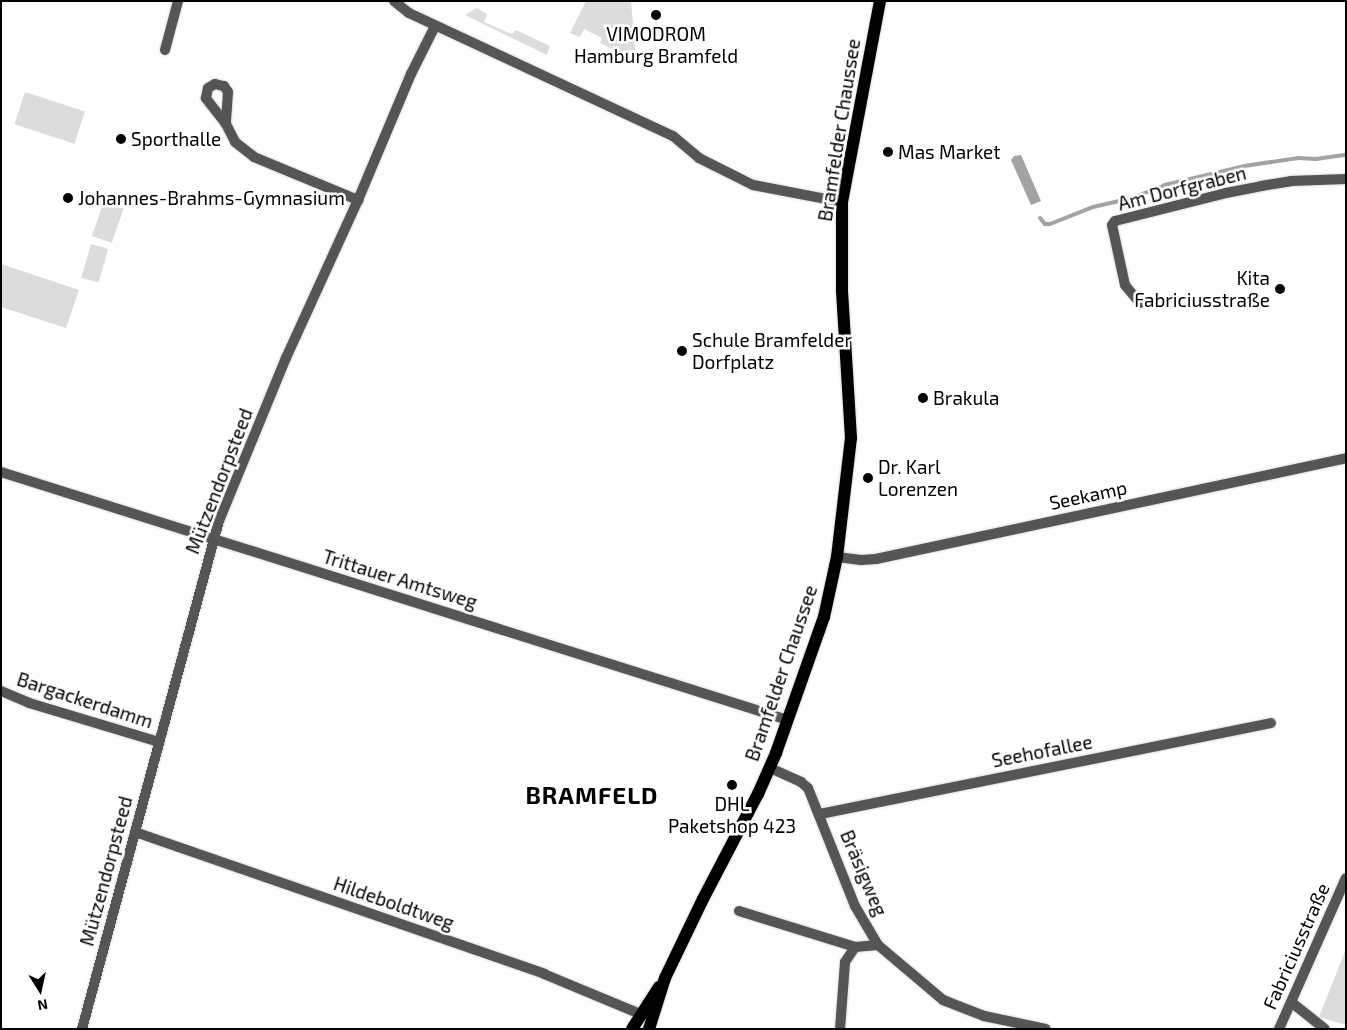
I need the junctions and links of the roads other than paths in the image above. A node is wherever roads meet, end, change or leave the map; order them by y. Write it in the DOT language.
graph roads {
  1 [pos="178,1"];
  2 [pos="394,1"];
  3 [pos="880,1"];
  4 [pos="435,26"];
  5 [pos="165,50"];
  6 [pos="226,124"];
  7 [pos="1346,179"];
  8 [pos="358,200"];
  9 [pos="842,202"];
  10 [pos="1140,303"];
  11 [pos="1346,458"];
  12 [pos="1,472"];
  13 [pos="213,539"];
  14 [pos="837,557"];
  15 [pos="1,691"];
  16 [pos="788,720"];
  17 [pos="1271,723"];
  18 [pos="158,742"];
  19 [pos="770,768"];
  20 [pos="820,814"];
  21 [pos="134,832"];
  22 [pos="1346,878"];
  23 [pos="739,911"];
  24 [pos="878,945"];
  25 [pos="855,947"];
  26 [pos="665,978"];
  27 [pos="1291,1002"];
  28 [pos="640,1014"];
  29 [pos="82,1029"];
  30 [pos="632,1029"];
  31 [pos="649,1029"];
  32 [pos="840,1029"];
  33 [pos="1046,1029"];
  34 [pos="1279,1029"];
  35 [pos="1325,1029"];
  1 -- 5 [label="street"];
  2 -- 4 [label="street"];
  3 -- 9 [label="main road, Bramfelder Chaussee"];
  4 -- 8 [label="street, Mützendorpsteed"];
  4 -- 9 [label="street"];
  6 -- 8 [label="street"];
  7 -- 10 [label="street, Am Dorfgraben"];
  8 -- 13 [label="street, Mützendorpsteed"];
  9 -- 14 [label="main road, Bramfelder Chaussee"];
  11 -- 14 [label="street, Seekamp"];
  12 -- 13 [label="street, Trittauer Amtsweg"];
  13 -- 16 [label="street, Trittauer Amtsweg"];
  13 -- 18 [label="street, Mützendorpsteed"];
  14 -- 16 [label="main road, Bramfelder Chaussee"];
  15 -- 18 [label="street, Bargackerdamm"];
  16 -- 19 [label="main road, Bramfelder Chaussee"];
  17 -- 20 [label="street, Seehofallee"];
  18 -- 21 [label="street, Mützendorpsteed"];
  19 -- 20 [label="street, Bräsigweg"];
  19 -- 26 [label="main road, Bramfelder Chaussee"];
  20 -- 24 [label="street, Bräsigweg"];
  21 -- 28 [label="street, Hildeboldtweg"];
  21 -- 29 [label="street, Mützendorpsteed"];
  22 -- 27 [label="street, Fabriciusstraße"];
  23 -- 25 [label="street"];
  24 -- 25 [label="street"];
  24 -- 33 [label="street, Bräsigweg"];
  25 -- 32 [label="street"];
  26 -- 28 [label="main road, Bramfelder Chaussee"];
  26 -- 31 [label="main road, Bramfelder Chaussee"];
  27 -- 34 [label="street, Fabriciusstraße"];
  27 -- 35 [label="street"];
  28 -- 30 [label="main road, Bramfelder Chaussee"];
}
